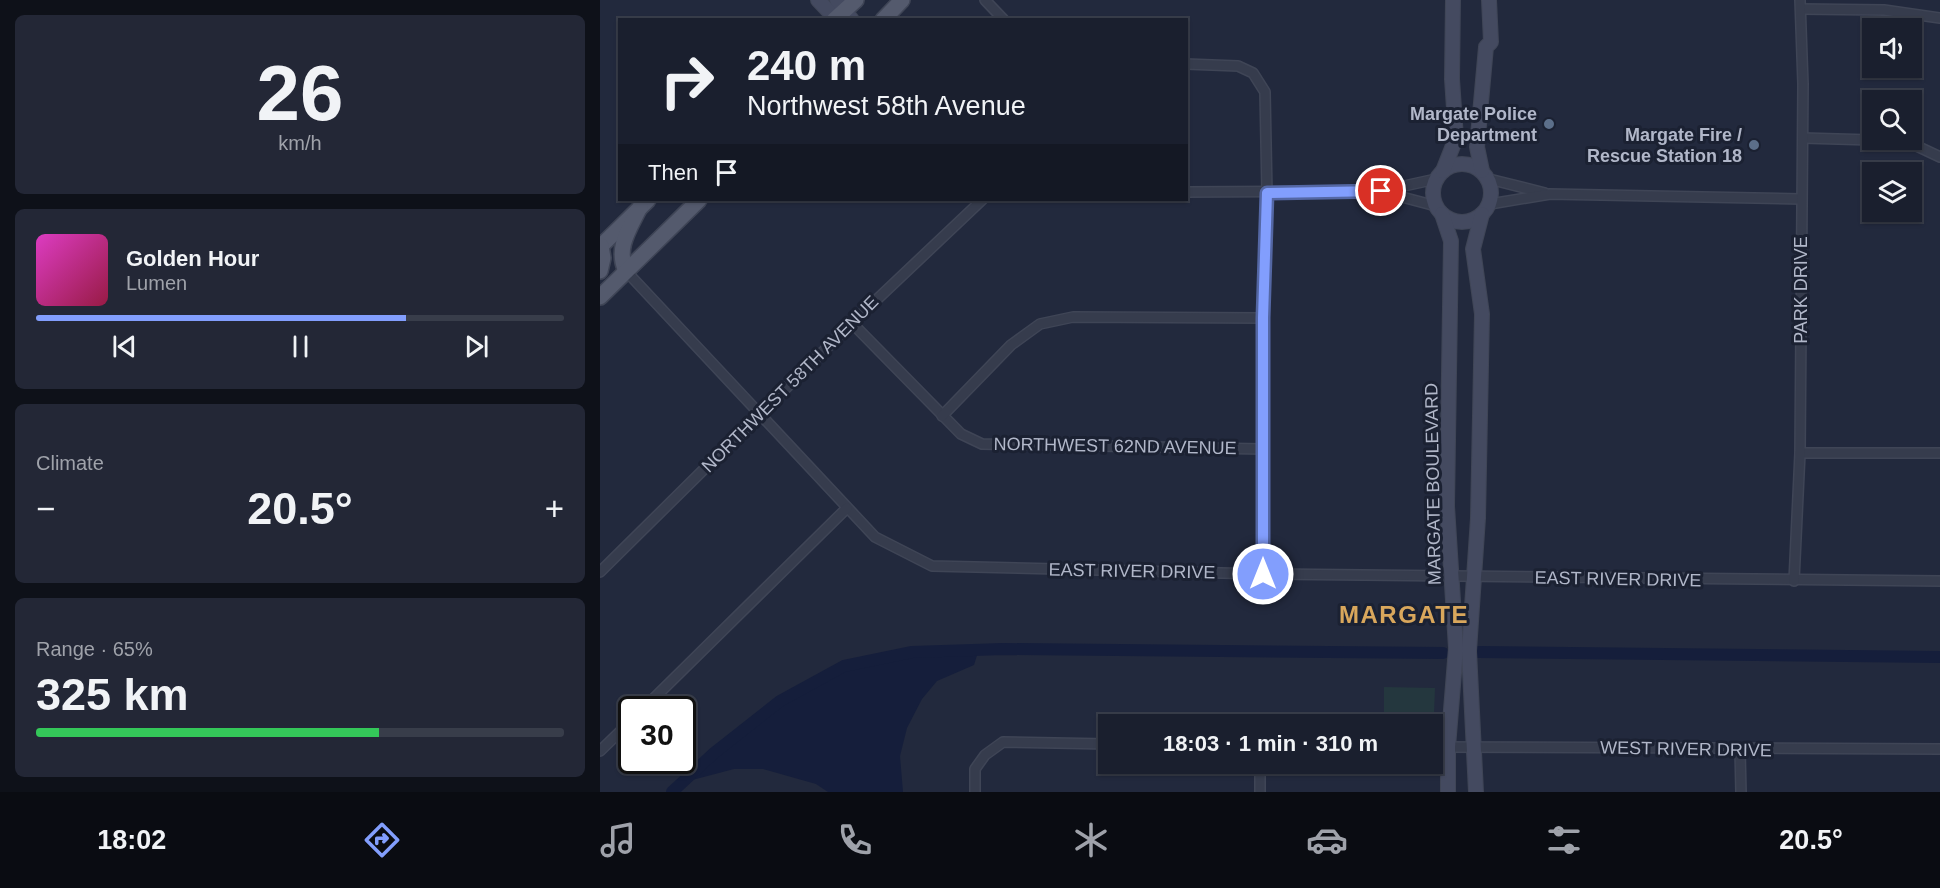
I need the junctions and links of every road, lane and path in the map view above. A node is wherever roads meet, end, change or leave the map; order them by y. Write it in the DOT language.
graph roads {
  1 [pos="818,0"];
  2 [pos="902,0"];
  3 [pos="985,0"];
  4 [pos="1453,0"];
  5 [pos="1489,0"];
  6 [pos="1801,4"];
  7 [pos="842,12"];
  8 [pos="885,18"];
  9 [pos="1002,18"];
  10 [pos="1940,18"];
  11 [pos="1188,64"];
  12 [pos="1803,138"];
  13 [pos="1940,157"];
  14 [pos="1439,175"];
  15 [pos="1485,175"];
  16 [pos="1381,191"];
  17 [pos="1188,192"];
  18 [pos="1267,193"];
  19 [pos="1550,194"];
  20 [pos="1801,199"];
  21 [pos="698,201"];
  22 [pos="980,201"];
  23 [pos="644,203"];
  24 [pos="1486,209"];
  25 [pos="1439,210"];
  26 [pos="600,246"];
  27 [pos="600,271"];
  28 [pos="626,272"];
  29 [pos="600,297"];
  30 [pos="1263,318"];
  31 [pos="852,323"];
  32 [pos="760,414"];
  33 [pos="942,416"];
  34 [pos="1262,449"];
  35 [pos="1800,453"];
  36 [pos="1940,453"];
  37 [pos="847,508"];
  38 [pos="600,572"];
  39 [pos="1263,574"];
  40 [pos="1451,576"];
  41 [pos="1474,577"];
  42 [pos="1794,581"];
  43 [pos="1940,581"];
  44 [pos="656,696"];
  45 [pos="618,734"];
  46 [pos="1098,744"];
  47 [pos="1443,747"];
  48 [pos="1448,747"];
  49 [pos="1473,747"];
  50 [pos="1940,749"];
  51 [pos="1740,750"];
  52 [pos="600,751"];
  53 [pos="1260,774"];
  54 [pos="975,792"];
  55 [pos="1260,792"];
  56 [pos="1448,792"];
  57 [pos="1476,792"];
  58 [pos="1741,792"];
  1 -- 7 [label="street"];
  2 -- 8 [label="main road"];
  3 -- 9 [label="street"];
  4 -- 14 [label="street"];
  5 -- 15 [label="street"];
  6 -- 10 [label="street"];
  6 -- 12 [label="street, PARK DRIVE"];
  11 -- 18 [label="street"];
  12 -- 13 [label="street"];
  12 -- 20 [label="street, PARK DRIVE"];
  14 -- 15 [label="street"];
  14 -- 16 [label="street"];
  14 -- 25 [label="street"];
  15 -- 19 [label="street"];
  15 -- 24 [label="street"];
  16 -- 18 [label="street"];
  16 -- 25 [label="street"];
  17 -- 18 [label="street"];
  18 -- 30 [label="street"];
  19 -- 20 [label="street"];
  19 -- 24 [label="street"];
  20 -- 35 [label="street, PARK DRIVE"];
  21 -- 28 [label="main road"];
  22 -- 31 [label="street, NORTHWEST 58TH AVENUE"];
  23 -- 26 [label="main road"];
  23 -- 28 [label="main road"];
  24 -- 25 [label="street"];
  24 -- 41 [label="street"];
  25 -- 40 [label="street, MARGATE BOULEVARD"];
  26 -- 27 [label="main road"];
  28 -- 29 [label="main road"];
  28 -- 32 [label="street, EAST RIVER DRIVE"];
  30 -- 33 [label="street"];
  30 -- 34 [label="street"];
  31 -- 32 [label="street, NORTHWEST 58TH AVENUE"];
  31 -- 33 [label="street, NORTHWEST 62ND AVENUE"];
  32 -- 37 [label="street, EAST RIVER DRIVE"];
  32 -- 38 [label="street, NORTHWEST 58TH AVENUE"];
  33 -- 34 [label="street, NORTHWEST 62ND AVENUE"];
  34 -- 39 [label="street"];
  35 -- 36 [label="street"];
  35 -- 42 [label="street, PARK DRIVE"];
  37 -- 39 [label="street, EAST RIVER DRIVE"];
  37 -- 44 [label="street"];
  39 -- 40 [label="street, EAST RIVER DRIVE"];
  40 -- 41 [label="street, EAST RIVER DRIVE"];
  40 -- 48 [label="street, MARGATE BOULEVARD"];
  41 -- 42 [label="street, EAST RIVER DRIVE"];
  41 -- 49 [label="street"];
  42 -- 43 [label="street, EAST RIVER DRIVE"];
  45 -- 52 [label="street"];
  46 -- 54 [label="street"];
  47 -- 48 [label="street, WEST RIVER DRIVE"];
  48 -- 49 [label="street, WEST RIVER DRIVE"];
  48 -- 56 [label="street, MARGATE BOULEVARD"];
  49 -- 51 [label="street, WEST RIVER DRIVE"];
  49 -- 57 [label="street"];
  50 -- 51 [label="street, WEST RIVER DRIVE"];
  51 -- 58 [label="street"];
  53 -- 55 [label="street"];
}
